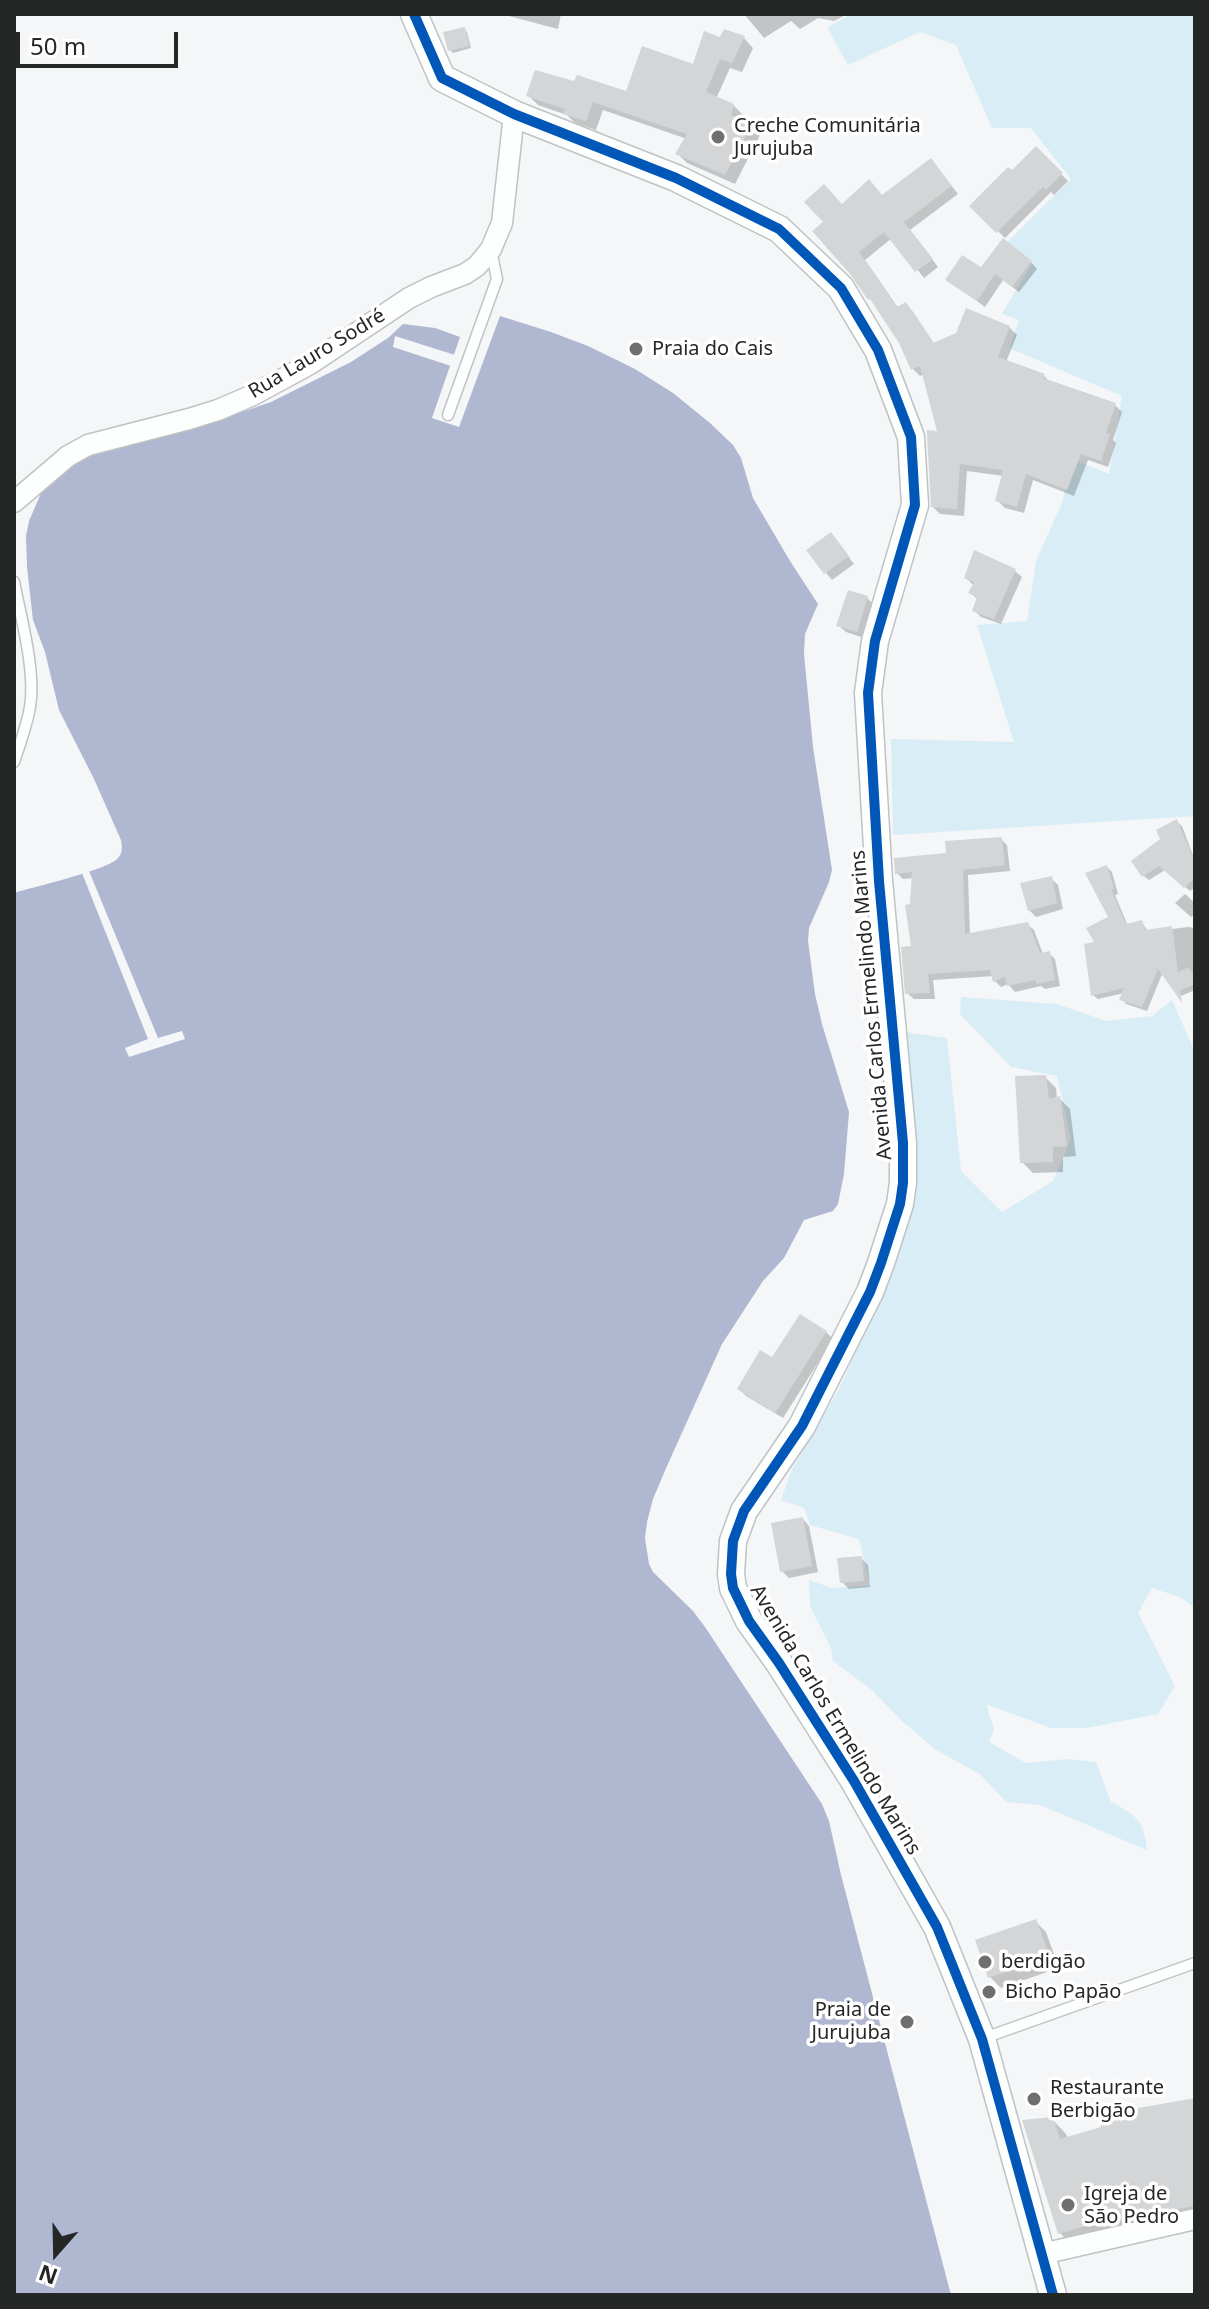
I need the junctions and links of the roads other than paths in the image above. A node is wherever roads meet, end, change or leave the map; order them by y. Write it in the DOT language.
graph roads {
  1 [pos="414,14"];
  2 [pos="514,114"];
  3 [pos="491,249"];
  4 [pos="448,415"];
  5 [pos="14,502"];
  6 [pos="14,582"];
  7 [pos="14,762"];
  8 [pos="1195,1963"];
  9 [pos="982,2039"];
  10 [pos="1195,2219"];
  11 [pos="1042,2254"];
  12 [pos="1053,2295"];
  1 -- 2 [label="street, Avenida Carlos Ermelindo Marins"];
  2 -- 3 [label="street, Rua Lauro Sodré"];
  2 -- 9 [label="street, Avenida Carlos Ermelindo Marins"];
  3 -- 4 [label="lane"];
  3 -- 5 [label="street, Rua Lauro Sodré"];
  6 -- 7 [label="lane"];
  8 -- 9 [label="lane"];
  9 -- 11 [label="street, Avenida Carlos Ermelindo Marins"];
  10 -- 11 [label="street"];
  11 -- 12 [label="street, Avenida Carlos Ermelindo Marins"];
}
